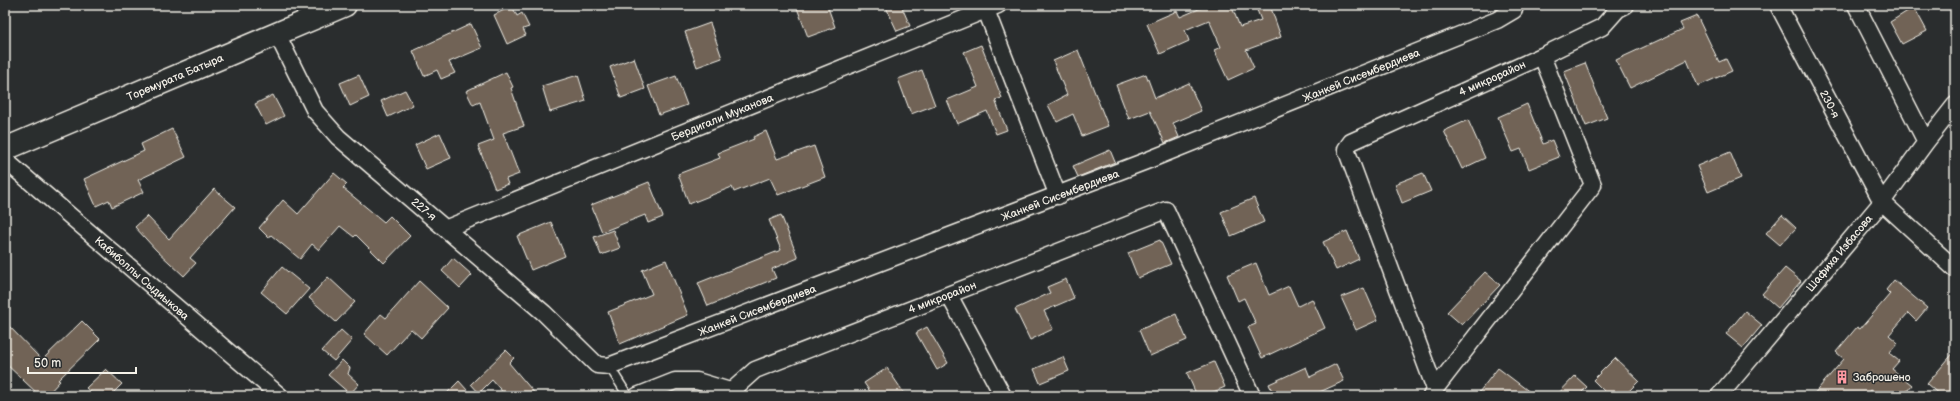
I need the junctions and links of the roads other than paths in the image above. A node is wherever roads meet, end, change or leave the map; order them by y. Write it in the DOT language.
graph roads {
  1 [pos="345,5"];
  2 [pos="1515,5"];
  3 [pos="1626,5"];
  4 [pos="1778,5"];
  5 [pos="1856,5"];
  6 [pos="989,7"];
  7 [pos="277,34"];
  8 [pos="1542,56"];
  9 [pos="1955,105"];
  10 [pos="1926,142"];
  11 [pos="5,149"];
  12 [pos="5,160"];
  13 [pos="1058,196"];
  14 [pos="1882,202"];
  15 [pos="447,228"];
  16 [pos="1955,269"];
  17 [pos="949,295"];
  18 [pos="603,366"];
  19 [pos="1433,392"];
  20 [pos="728,394"];
  21 [pos="280,396"];
  22 [pos="628,396"];
  23 [pos="637,396"];
  24 [pos="1003,396"];
  25 [pos="1252,396"];
  26 [pos="1719,396"];
  1 -- 7 [label="street, Торемурата Батыра"];
  2 -- 13 [label="street, Жанкей Сисембердиева"];
  3 -- 8 [label="street, 4 микрорайон"];
  4 -- 14 [label="street, 230-я"];
  5 -- 10 [label="street"];
  6 -- 13 [label="street"];
  6 -- 15 [label="street, Бердигали Муканова"];
  7 -- 11 [label="street, Торемурата Батыра"];
  7 -- 15 [label="street, 227-я"];
  8 -- 19 [label="street"];
  8 -- 19 [label="street, 4 микрорайон"];
  9 -- 10 [label="street, Шафиха Избасова"];
  10 -- 14 [label="street, Шафиха Избасова"];
  12 -- 21 [label="street, Кабиболлы Сыдиыкова"];
  13 -- 18 [label="street, Жанкей Сисембердиева"];
  14 -- 16 [label="street, 230-я"];
  14 -- 26 [label="street, Шафиха Избасова"];
  15 -- 18 [label="street, 227-я"];
  17 -- 20 [label="street, 4 микрорайон"];
  17 -- 24 [label="street"];
  17 -- 25 [label="street, 4 микрорайон"];
  18 -- 22 [label="lane"];
  20 -- 23 [label="street"];
}
